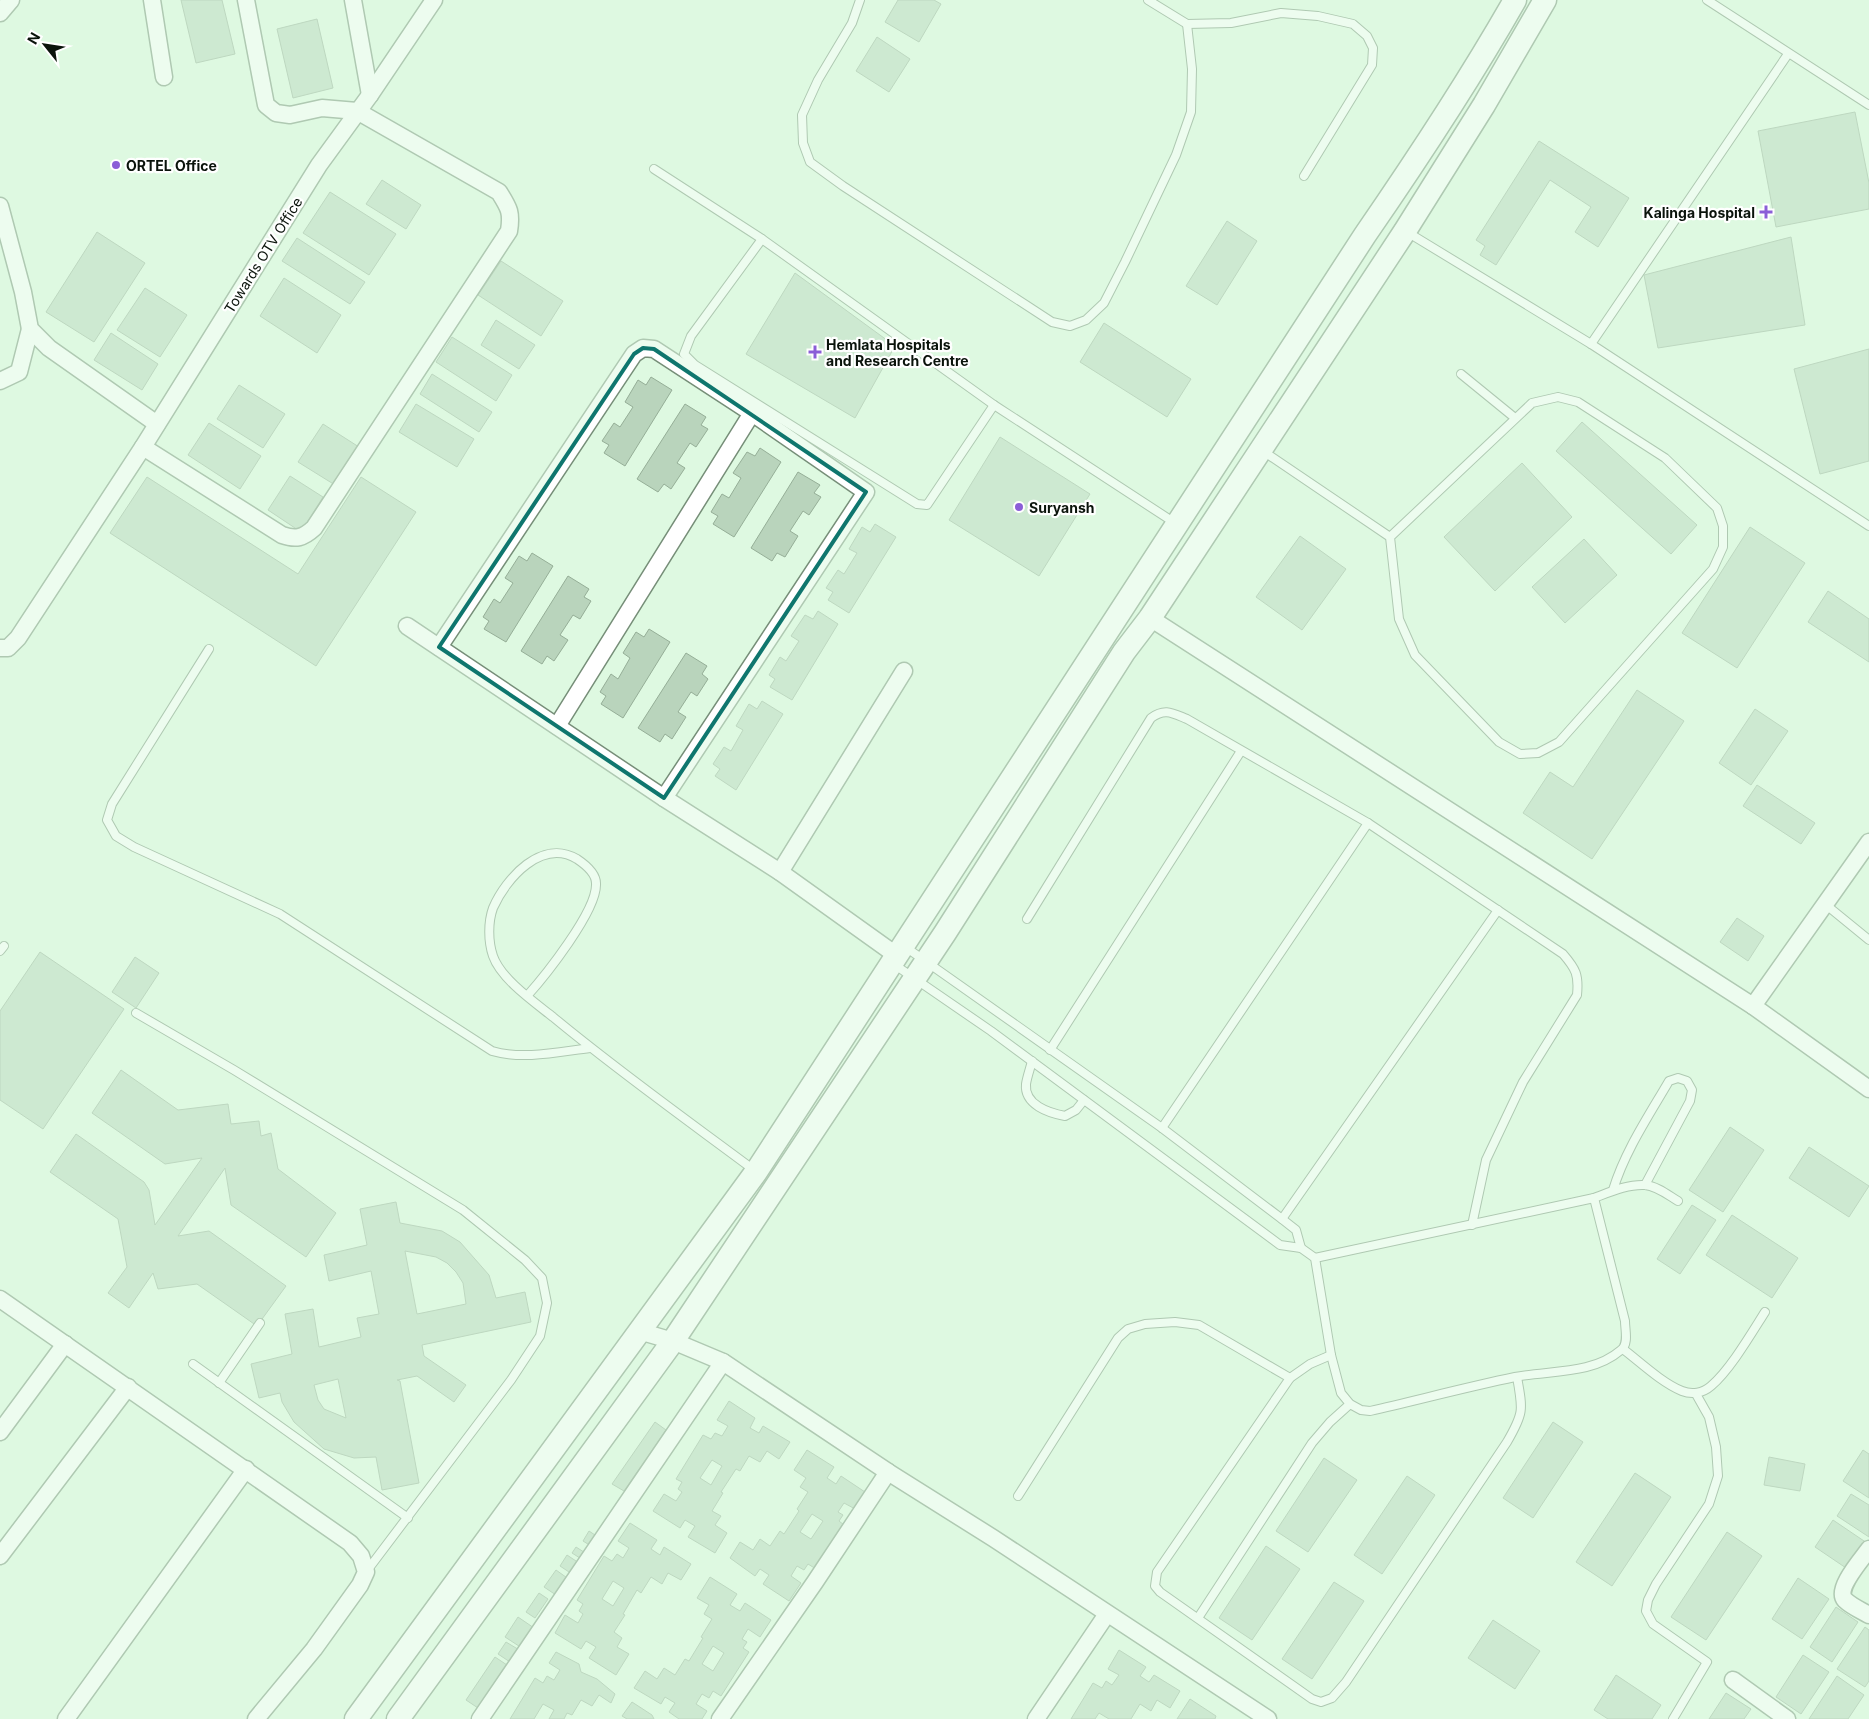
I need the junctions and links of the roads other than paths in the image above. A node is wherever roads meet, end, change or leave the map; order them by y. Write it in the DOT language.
graph roads {
  1 [pos="11,0"];
  2 [pos="152,0"];
  3 [pos="246,0"];
  4 [pos="353,0"];
  5 [pos="434,0"];
  6 [pos="860,0"];
  7 [pos="1148,0"];
  8 [pos="1515,0"];
  9 [pos="1545,0"];
  10 [pos="1707,0"];
  11 [pos="0,13"];
  12 [pos="1187,24"];
  13 [pos="1788,54"];
  14 [pos="164,77"];
  15 [pos="370,95"];
  16 [pos="1869,105"];
  17 [pos="357,111"];
  18 [pos="654,169"];
  19 [pos="1304,176"];
  20 [pos="0,206"];
  21 [pos="1406,231"];
  22 [pos="762,240"];
  23 [pos="30,329"];
  24 [pos="1591,344"];
  25 [pos="1461,374"];
  26 [pos="0,381"];
  27 [pos="994,405"];
  28 [pos="752,413"];
  29 [pos="1515,418"];
  30 [pos="157,424"];
  31 [pos="143,447"];
  32 [pos="1261,450"];
  33 [pos="1178,524"];
  34 [pos="1869,526"];
  35 [pos="1390,537"];
  36 [pos="1150,618"];
  37 [pos="407,626"];
  38 [pos="439,647"];
  39 [pos="0,648"];
  40 [pos="209,649"];
  41 [pos="904,671"];
  42 [pos="557,726"];
  43 [pos="1241,751"];
  44 [pos="664,798"];
  45 [pos="1368,823"];
  46 [pos="1869,842"];
  47 [pos="780,872"];
  48 [pos="1825,904"];
  49 [pos="1498,910"];
  50 [pos="1027,919"];
  51 [pos="1869,940"];
  52 [pos="897,954"];
  53 [pos="920,970"];
  54 [pos="527,996"];
  55 [pos="1753,1006"];
  56 [pos="136,1013"];
  57 [pos="590,1048"];
  58 [pos="1050,1050"];
  59 [pos="1032,1061"];
  60 [pos="1869,1089"];
  61 [pos="1084,1100"];
  62 [pos="1162,1128"];
  63 [pos="756,1172"];
  64 [pos="1645,1185"];
  65 [pos="1613,1190"];
  66 [pos="1594,1198"];
  67 [pos="1678,1201"];
  68 [pos="1282,1219"];
  69 [pos="1472,1225"];
  70 [pos="1301,1248"];
  71 [pos="1315,1258"];
  72 [pos="2,1305"];
  73 [pos="1765,1312"];
  74 [pos="260,1323"];
  75 [pos="639,1331"];
  76 [pos="672,1341"];
  77 [pos="65,1344"];
  78 [pos="1623,1349"];
  79 [pos="1331,1355"];
  80 [pos="723,1362"];
  81 [pos="192,1364"];
  82 [pos="1517,1377"];
  83 [pos="1290,1378"];
  84 [pos="219,1383"];
  85 [pos="128,1387"];
  86 [pos="1696,1394"];
  87 [pos="1350,1404"];
  88 [pos="0,1432"];
  89 [pos="246,1469"];
  90 [pos="888,1472"];
  91 [pos="1018,1496"];
  92 [pos="408,1518"];
  93 [pos="1869,1549"];
  94 [pos="0,1556"];
  95 [pos="366,1572"];
  96 [pos="1107,1614"];
  97 [pos="1869,1615"];
  98 [pos="1198,1618"];
  99 [pos="1733,1680"];
  100 [pos="66,1719"];
  101 [pos="256,1719"];
  102 [pos="356,1719"];
  103 [pos="398,1719"];
  104 [pos="480,1719"];
  105 [pos="720,1719"];
  106 [pos="1036,1719"];
  107 [pos="1268,1719"];
  108 [pos="1673,1719"];
  109 [pos="1787,1719"];
  1 -- 11 [label="street"];
  2 -- 14 [label="street"];
  3 -- 17 [label="street"];
  4 -- 15 [label="street"];
  5 -- 15 [label="street, Towards OTV Office"];
  6 -- 12 [label="lane"];
  7 -- 12 [label="lane"];
  8 -- 33 [label="street"];
  9 -- 21 [label="street"];
  10 -- 13 [label="lane"];
  12 -- 19 [label="lane"];
  13 -- 16 [label="lane"];
  13 -- 24 [label="lane"];
  15 -- 17 [label="street, Towards OTV Office"];
  17 -- 30 [label="street, Towards OTV Office"];
  17 -- 31 [label="street"];
  18 -- 22 [label="lane"];
  20 -- 23 [label="street"];
  21 -- 24 [label="lane"];
  21 -- 32 [label="street"];
  22 -- 27 [label="lane"];
  22 -- 27 [label="lane"];
  23 -- 26 [label="street"];
  23 -- 30 [label="street"];
  24 -- 34 [label="lane"];
  25 -- 29 [label="lane"];
  27 -- 33 [label="lane"];
  28 -- 38 [label="street"];
  28 -- 42 [label="street"];
  28 -- 44 [label="street"];
  29 -- 35 [label="lane"];
  29 -- 35 [label="lane"];
  30 -- 31 [label="street, Towards OTV Office"];
  31 -- 39 [label="street, Towards OTV Office"];
  32 -- 35 [label="lane"];
  32 -- 36 [label="street"];
  33 -- 52 [label="street"];
  36 -- 53 [label="street"];
  36 -- 55 [label="street"];
  37 -- 38 [label="street"];
  38 -- 42 [label="street"];
  40 -- 57 [label="lane"];
  41 -- 47 [label="street"];
  42 -- 44 [label="street"];
  43 -- 45 [label="lane"];
  43 -- 50 [label="lane"];
  43 -- 58 [label="lane"];
  44 -- 47 [label="street"];
  45 -- 49 [label="lane"];
  45 -- 62 [label="lane"];
  46 -- 48 [label="street"];
  47 -- 52 [label="street"];
  48 -- 51 [label="lane"];
  48 -- 55 [label="street"];
  49 -- 68 [label="lane"];
  49 -- 69 [label="lane"];
  52 -- 53 [label="lane"];
  52 -- 53 [label="lane"];
  52 -- 63 [label="street"];
  53 -- 58 [label="lane"];
  53 -- 59 [label="lane"];
  53 -- 76 [label="street"];
  54 -- 54 [label="lane"];
  54 -- 57 [label="lane"];
  55 -- 60 [label="street"];
  56 -- 92 [label="lane"];
  57 -- 63 [label="lane"];
  58 -- 62 [label="lane"];
  59 -- 61 [label="lane"];
  59 -- 61 [label="lane"];
  61 -- 70 [label="lane"];
  62 -- 68 [label="lane"];
  63 -- 75 [label="street"];
  64 -- 65 [label="lane"];
  64 -- 65 [label="lane"];
  64 -- 67 [label="lane"];
  65 -- 66 [label="lane"];
  66 -- 69 [label="lane"];
  66 -- 78 [label="lane"];
  68 -- 70 [label="lane"];
  69 -- 71 [label="lane"];
  70 -- 71 [label="lane"];
  71 -- 79 [label="lane"];
  72 -- 77 [label="street"];
  73 -- 86 [label="lane"];
  74 -- 84 [label="lane"];
  75 -- 76 [label="street"];
  75 -- 102 [label="street"];
  76 -- 80 [label="street"];
  76 -- 103 [label="street"];
  77 -- 85 [label="street"];
  77 -- 88 [label="street"];
  78 -- 82 [label="lane"];
  78 -- 86 [label="lane"];
  79 -- 83 [label="lane"];
  79 -- 87 [label="lane"];
  80 -- 90 [label="street"];
  80 -- 104 [label="street"];
  81 -- 84 [label="lane"];
  82 -- 87 [label="lane"];
  82 -- 98 [label="lane"];
  83 -- 91 [label="lane"];
  83 -- 98 [label="lane"];
  84 -- 92 [label="lane"];
  85 -- 89 [label="street"];
  85 -- 94 [label="street"];
  86 -- 108 [label="lane"];
  87 -- 98 [label="lane"];
  89 -- 95 [label="street"];
  89 -- 100 [label="street"];
  90 -- 96 [label="street"];
  90 -- 105 [label="street"];
  92 -- 95 [label="lane"];
  93 -- 97 [label="street"];
  95 -- 101 [label="street"];
  96 -- 106 [label="street"];
  96 -- 107 [label="street"];
  99 -- 109 [label="street"];
}
